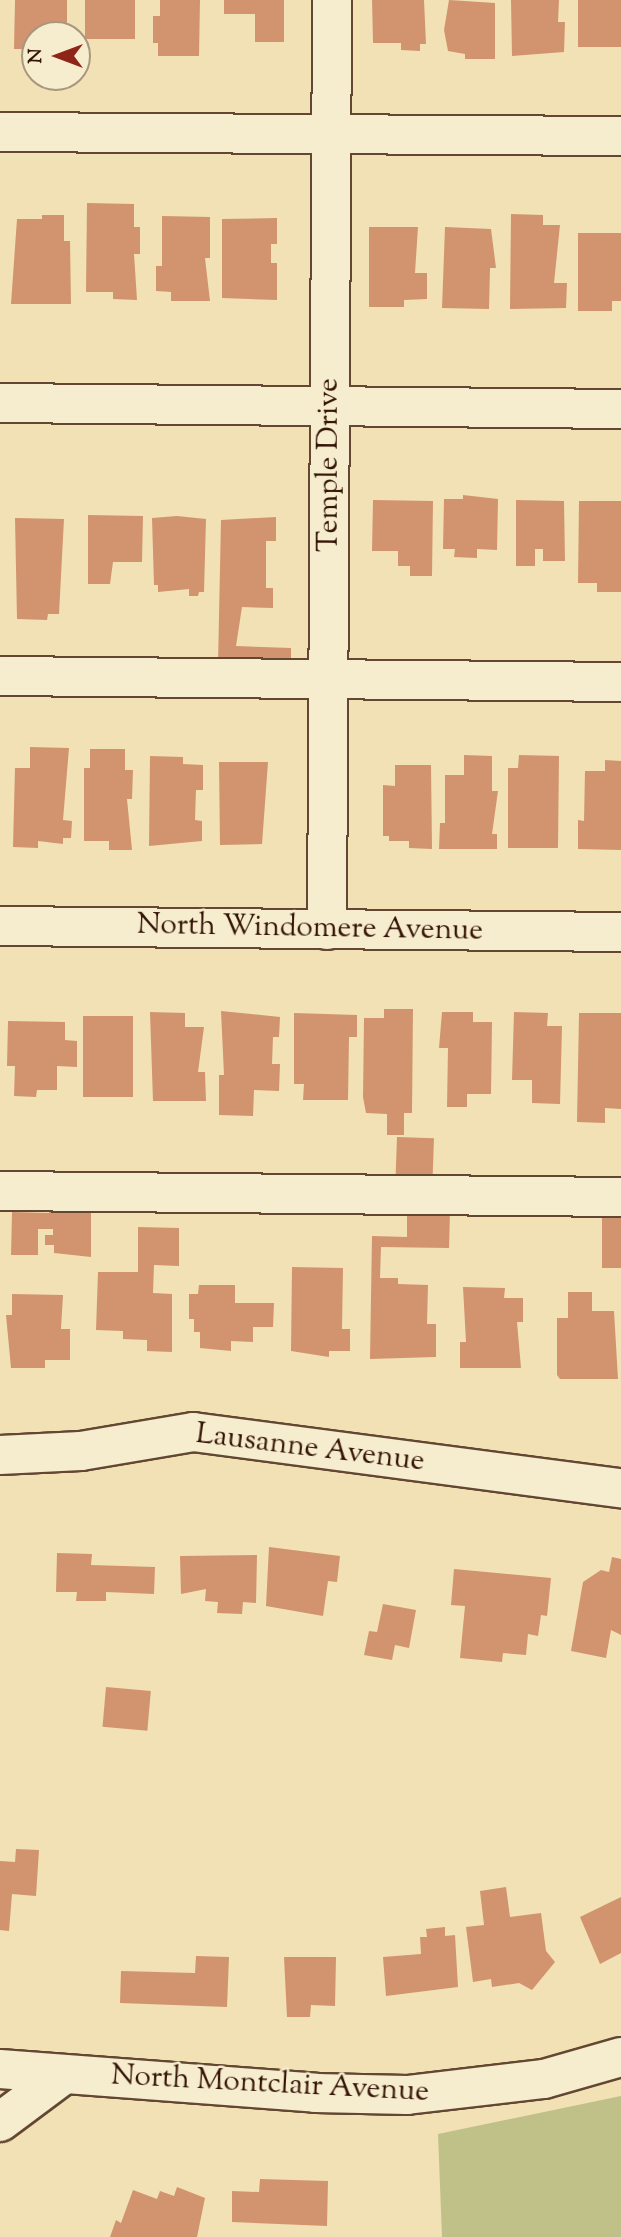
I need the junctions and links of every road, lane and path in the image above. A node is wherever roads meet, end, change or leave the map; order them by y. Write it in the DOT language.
graph roads {
  1 [pos="332,0"];
  2 [pos="0,132"];
  3 [pos="331,134"];
  4 [pos="621,136"];
  5 [pos="0,403"];
  6 [pos="330,407"];
  7 [pos="621,409"];
  8 [pos="0,676"];
  9 [pos="329,681"];
  10 [pos="621,682"];
  11 [pos="0,926"];
  12 [pos="327,930"];
  13 [pos="621,932"];
  14 [pos="0,1191"];
  15 [pos="621,1197"];
  16 [pos="0,1455"];
  17 [pos="621,1488"];
  18 [pos="621,2057"];
  19 [pos="0,2069"];
  20 [pos="63,2075"];
  21 [pos="0,2122"];
  1 -- 3 [label="street, Temple Drive"];
  2 -- 3 [label="street"];
  3 -- 4 [label="street"];
  3 -- 6 [label="street, Temple Drive"];
  5 -- 6 [label="street"];
  6 -- 7 [label="street"];
  6 -- 9 [label="street, Temple Drive"];
  8 -- 9 [label="street"];
  9 -- 10 [label="street"];
  9 -- 12 [label="street, Temple Drive"];
  11 -- 12 [label="street, North Windomere Avenue"];
  12 -- 13 [label="street, North Windomere Avenue"];
  14 -- 15 [label="street"];
  16 -- 17 [label="street, Lausanne Avenue"];
  18 -- 20 [label="street, North Montclair Avenue"];
  19 -- 20 [label="street, North Montclair Avenue"];
  20 -- 21 [label="street"];
}
